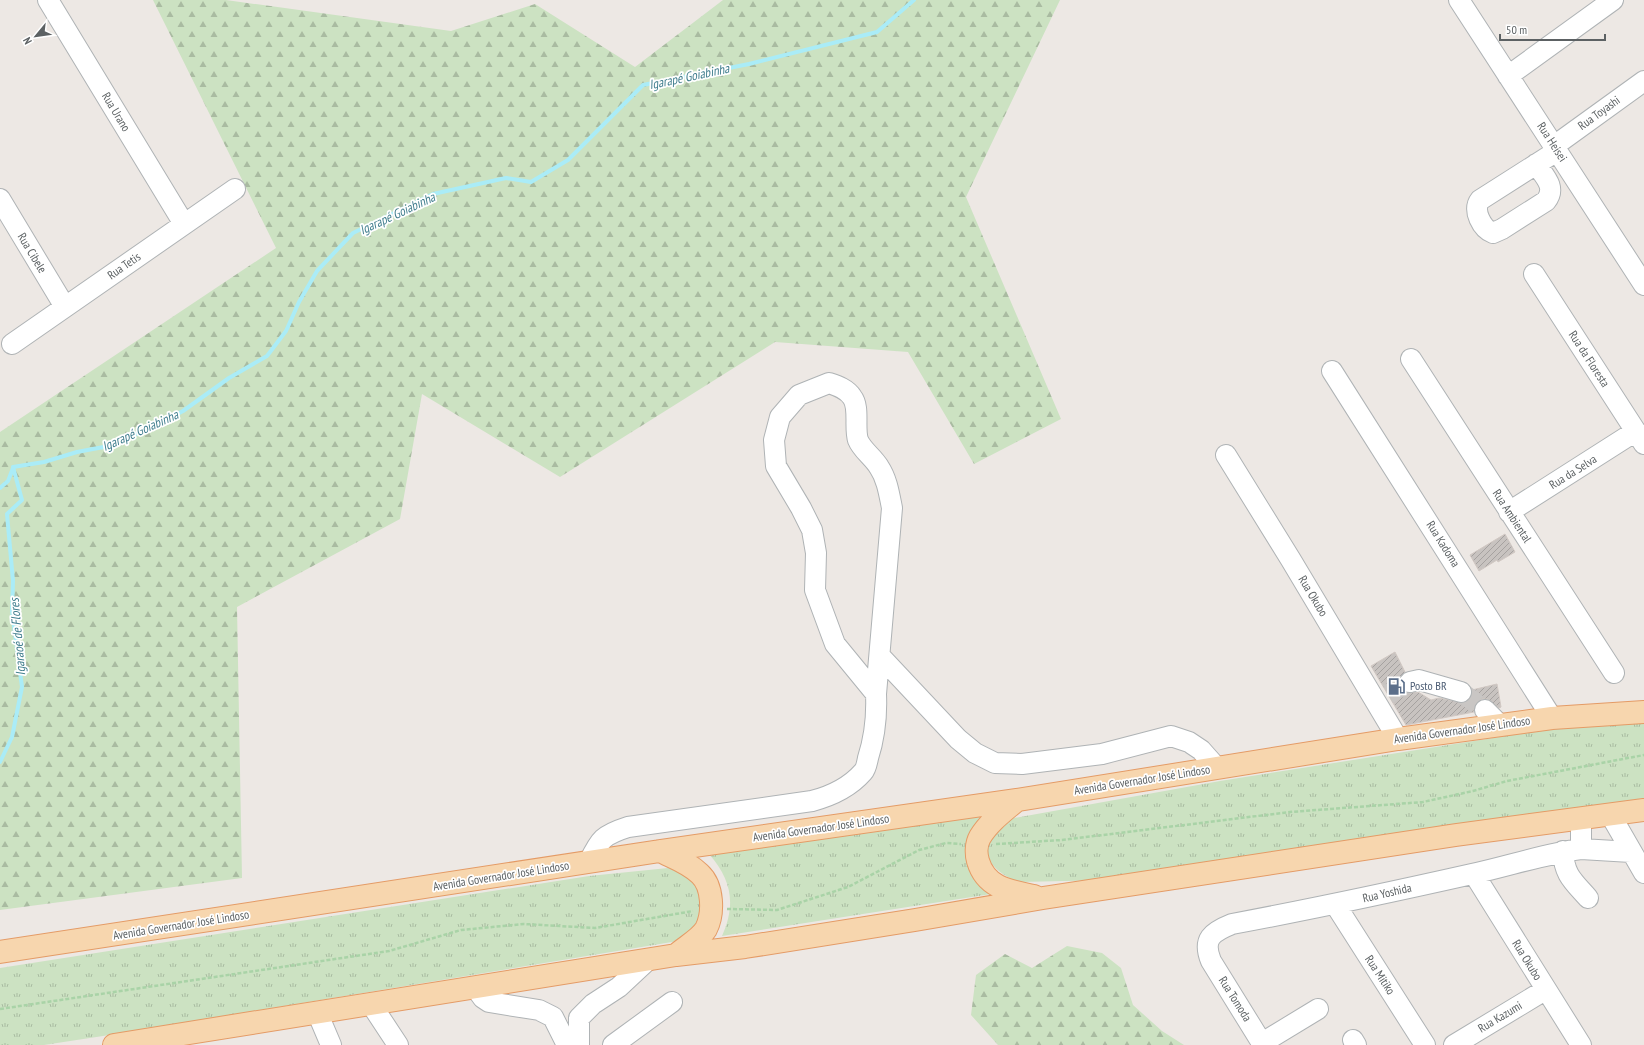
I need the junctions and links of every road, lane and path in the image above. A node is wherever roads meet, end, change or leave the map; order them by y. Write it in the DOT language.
graph roads {
  1 [pos="48,0"];
  2 [pos="1460,0"];
  3 [pos="1613,0"];
  4 [pos="1508,76"];
  5 [pos="1644,81"];
  6 [pos="1556,148"];
  7 [pos="1536,164"];
  8 [pos="235,189"];
  9 [pos="0,199"];
  10 [pos="184,224"];
  11 [pos="1534,274"];
  12 [pos="1644,285"];
  13 [pos="64,307"];
  14 [pos="12,344"];
  15 [pos="1410,359"];
  16 [pos="1332,371"];
  17 [pos="1641,438"];
  18 [pos="1226,455"];
  19 [pos="1509,512"];
  20 [pos="880,656"];
  21 [pos="1614,673"];
  22 [pos="1410,682"];
  23 [pos="1461,692"];
  24 [pos="876,694"];
  25 [pos="1484,710"];
  26 [pos="1644,712"];
  27 [pos="1552,718"];
  28 [pos="1500,725"];
  29 [pos="1398,739"];
  30 [pos="1644,755"];
  31 [pos="1216,768"];
  32 [pos="1017,800"];
  33 [pos="1644,810"];
  34 [pos="1610,814"];
  35 [pos="1581,819"];
  36 [pos="978,845"];
  37 [pos="1572,850"];
  38 [pos="660,851"];
  39 [pos="1631,852"];
  40 [pos="590,862"];
  41 [pos="1644,873"];
  42 [pos="1474,874"];
  43 [pos="1043,898"];
  44 [pos="1588,898"];
  45 [pos="1335,904"];
  46 [pos="712,909"];
  47 [pos="0,952"];
  48 [pos="1208,953"];
  49 [pos="676,955"];
  50 [pos="649,959"];
  51 [pos="475,987"];
  52 [pos="1545,990"];
  53 [pos="672,1002"];
  54 [pos="371,1004"];
  55 [pos="1318,1009"];
  56 [pos="0,1010"];
  57 [pos="317,1012"];
  58 [pos="1263,1044"];
  59 [pos="114,1045"];
  60 [pos="331,1045"];
  61 [pos="398,1045"];
  62 [pos="567,1045"];
  63 [pos="579,1045"];
  64 [pos="613,1045"];
  65 [pos="1425,1045"];
  66 [pos="1454,1045"];
  67 [pos="1581,1045"];
  1 -- 10 [label="street, Rua Urano"];
  2 -- 4 [label="street, Rua Heisei"];
  3 -- 4 [label="street"];
  4 -- 6 [label="street, Rua Heisei"];
  5 -- 6 [label="street, Rua Toyashi"];
  6 -- 7 [label="street, Rua Toyashi"];
  6 -- 12 [label="street, Rua Heisei"];
  8 -- 10 [label="street, Rua Tetis"];
  9 -- 13 [label="street, Rua Cibele"];
  10 -- 13 [label="street, Rua Tetis"];
  11 -- 17 [label="street, Rua da Floresta"];
  13 -- 14 [label="street, Rua Tetis"];
  15 -- 19 [label="street, Rua Ambiental"];
  16 -- 27 [label="street, Rua Kadoma"];
  17 -- 19 [label="street, Rua da Selva"];
  18 -- 29 [label="street, Rua Okubo"];
  19 -- 21 [label="street, Rua Ambiental"];
  20 -- 24 [label="street"];
  20 -- 24 [label="street"];
  20 -- 31 [label="street"];
  22 -- 23 [label="street"];
  24 -- 40 [label="street"];
  25 -- 28 [label="street"];
  26 -- 27 [label="main road, Avenida Governador José Lindoso"];
  27 -- 28 [label="main road, Avenida Governador José Lindoso"];
  28 -- 29 [label="main road, Avenida Governador José Lindoso"];
  29 -- 31 [label="main road, Avenida Governador José Lindoso"];
  30 -- 36 [label="path"];
  31 -- 32 [label="main road, Avenida Governador José Lindoso"];
  32 -- 36 [label="main road"];
  32 -- 38 [label="main road, Avenida Governador José Lindoso"];
  33 -- 34 [label="main road"];
  34 -- 35 [label="main road"];
  34 -- 39 [label="street"];
  35 -- 37 [label="street"];
  35 -- 43 [label="main road"];
  36 -- 43 [label="main road"];
  36 -- 46 [label="path"];
  37 -- 39 [label="street, Rua Yoshida"];
  37 -- 42 [label="street, Rua Yoshida"];
  37 -- 44 [label="street"];
  38 -- 40 [label="main road, Avenida Governador José Lindoso"];
  38 -- 46 [label="main road"];
  39 -- 41 [label="street"];
  40 -- 47 [label="main road, Avenida Governador José Lindoso"];
  42 -- 45 [label="street, Rua Yoshida"];
  42 -- 52 [label="street, Rua Okubo"];
  43 -- 49 [label="main road"];
  45 -- 48 [label="street, Rua Yoshida"];
  45 -- 65 [label="street, Rua Mitiko"];
  46 -- 49 [label="main road"];
  46 -- 56 [label="path"];
  48 -- 58 [label="street, Rua Tomoda"];
  49 -- 50 [label="main road"];
  50 -- 51 [label="main road"];
  50 -- 63 [label="street"];
  51 -- 54 [label="main road"];
  51 -- 62 [label="street"];
  52 -- 66 [label="street, Rua Kazumi"];
  52 -- 67 [label="street, Rua Okubo"];
  53 -- 64 [label="street"];
  54 -- 57 [label="main road"];
  54 -- 61 [label="street"];
  55 -- 58 [label="street"];
  57 -- 59 [label="main road"];
  57 -- 60 [label="street"];
}
